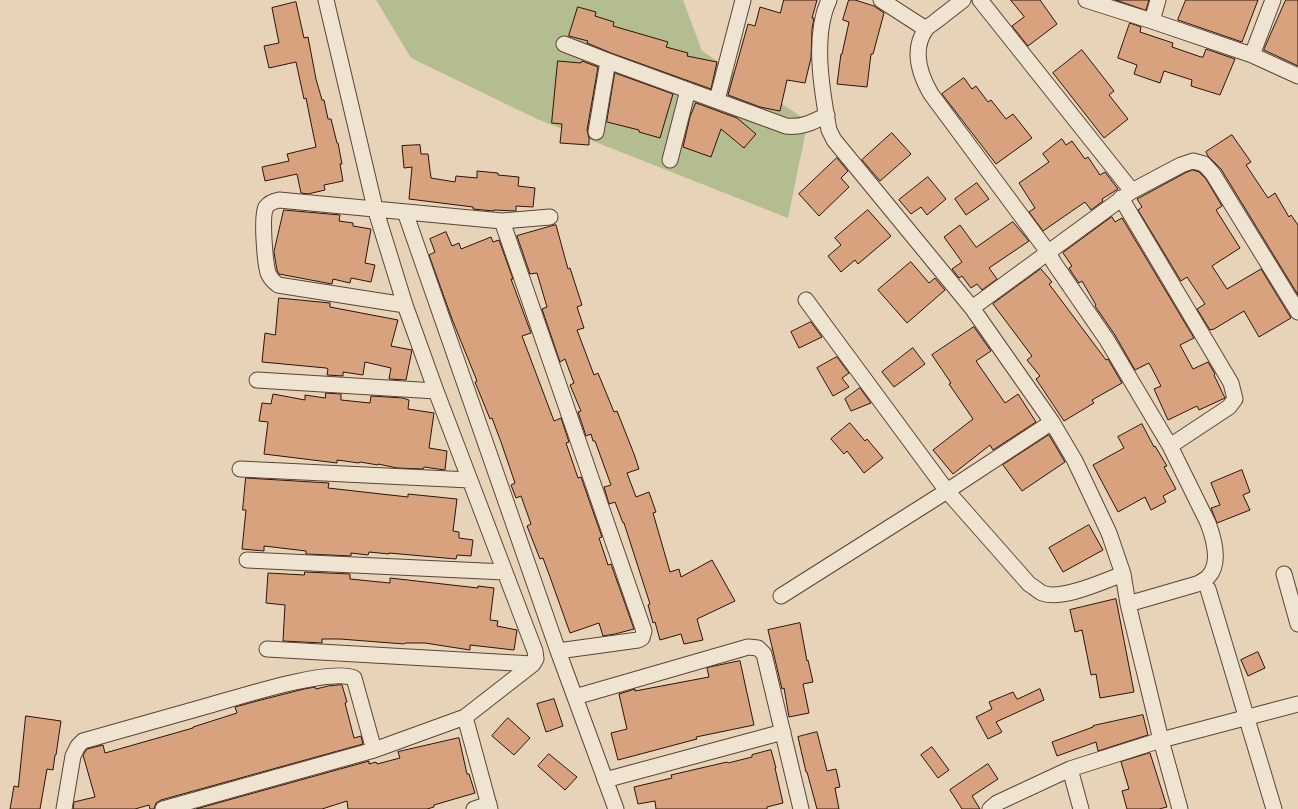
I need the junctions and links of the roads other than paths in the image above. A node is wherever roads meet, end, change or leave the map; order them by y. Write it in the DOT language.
graph roads {
  1 [pos="326,0"];
  2 [pos="744,0"];
  3 [pos="829,0"];
  4 [pos="881,0"];
  5 [pos="963,0"];
  6 [pos="980,0"];
  7 [pos="1086,0"];
  8 [pos="1158,0"];
  9 [pos="1273,0"];
  10 [pos="1152,21"];
  11 [pos="926,29"];
  12 [pos="564,44"];
  13 [pos="1252,55"];
  14 [pos="608,61"];
  15 [pos="1298,76"];
  16 [pos="688,90"];
  17 [pos="717,100"];
  18 [pos="827,115"];
  19 [pos="596,132"];
  20 [pos="670,160"];
  21 [pos="1126,195"];
  22 [pos="391,211"];
  23 [pos="550,217"];
  24 [pos="502,221"];
  25 [pos="1048,252"];
  26 [pos="806,300"];
  27 [pos="405,306"];
  28 [pos="972,308"];
  29 [pos="1298,312"];
  30 [pos="258,380"];
  31 [pos="436,391"];
  32 [pos="1052,422"];
  33 [pos="1170,446"];
  34 [pos="240,468"];
  35 [pos="470,480"];
  36 [pos="947,491"];
  37 [pos="247,560"];
  38 [pos="505,572"];
  39 [pos="1123,574"];
  40 [pos="1284,574"];
  41 [pos="1208,589"];
  42 [pos="781,596"];
  43 [pos="1128,604"];
  44 [pos="1298,624"];
  45 [pos="267,649"];
  46 [pos="558,651"];
  47 [pos="533,664"];
  48 [pos="576,697"];
  49 [pos="1298,704"];
  50 [pos="465,717"];
  51 [pos="1247,717"];
  52 [pos="783,732"];
  53 [pos="1161,740"];
  54 [pos="374,750"];
  55 [pos="1070,769"];
  56 [pos="606,780"];
  57 [pos="490,807"];
  58 [pos="64,809"];
  59 [pos="163,809"];
  60 [pos="474,809"];
  61 [pos="616,809"];
  62 [pos="801,809"];
  63 [pos="990,809"];
  64 [pos="1082,809"];
  65 [pos="1180,809"];
  66 [pos="1274,809"];
  1 -- 22 [label="street"];
  2 -- 17 [label="street"];
  3 -- 18 [label="street"];
  4 -- 11 [label="street"];
  5 -- 11 [label="street"];
  6 -- 21 [label="street"];
  7 -- 10 [label="street"];
  8 -- 10 [label="street"];
  9 -- 13 [label="street"];
  10 -- 13 [label="street"];
  11 -- 25 [label="street"];
  12 -- 14 [label="street"];
  13 -- 15 [label="street"];
  14 -- 16 [label="street"];
  14 -- 19 [label="street"];
  16 -- 17 [label="street"];
  16 -- 20 [label="street"];
  17 -- 18 [label="street"];
  18 -- 28 [label="street"];
  21 -- 25 [label="street"];
  21 -- 29 [label="street"];
  21 -- 33 [label="street"];
  22 -- 24 [label="street"];
  22 -- 27 [label="street"];
  22 -- 27 [label="street"];
  22 -- 46 [label="street"];
  23 -- 24 [label="street"];
  24 -- 46 [label="street"];
  25 -- 28 [label="street"];
  25 -- 33 [label="street"];
  26 -- 36 [label="street"];
  27 -- 31 [label="street"];
  28 -- 32 [label="street"];
  30 -- 31 [label="street"];
  31 -- 35 [label="street"];
  32 -- 36 [label="street"];
  32 -- 39 [label="street"];
  33 -- 43 [label="street"];
  34 -- 35 [label="street"];
  35 -- 38 [label="street"];
  36 -- 39 [label="street"];
  36 -- 42 [label="street"];
  37 -- 38 [label="street"];
  38 -- 47 [label="street"];
  39 -- 43 [label="street"];
  40 -- 44 [label="street"];
  41 -- 51 [label="street"];
  43 -- 53 [label="street"];
  45 -- 47 [label="street"];
  46 -- 48 [label="street"];
  47 -- 50 [label="street"];
  48 -- 52 [label="street"];
  48 -- 56 [label="street"];
  49 -- 51 [label="street"];
  50 -- 54 [label="street"];
  50 -- 57 [label="street"];
  51 -- 53 [label="street"];
  51 -- 66 [label="street"];
  52 -- 56 [label="street"];
  52 -- 62 [label="street"];
  53 -- 55 [label="street"];
  53 -- 65 [label="street"];
  54 -- 58 [label="street"];
  54 -- 59 [label="street"];
  55 -- 63 [label="street"];
  55 -- 64 [label="street"];
  56 -- 61 [label="street"];
  57 -- 60 [label="street"];
}
